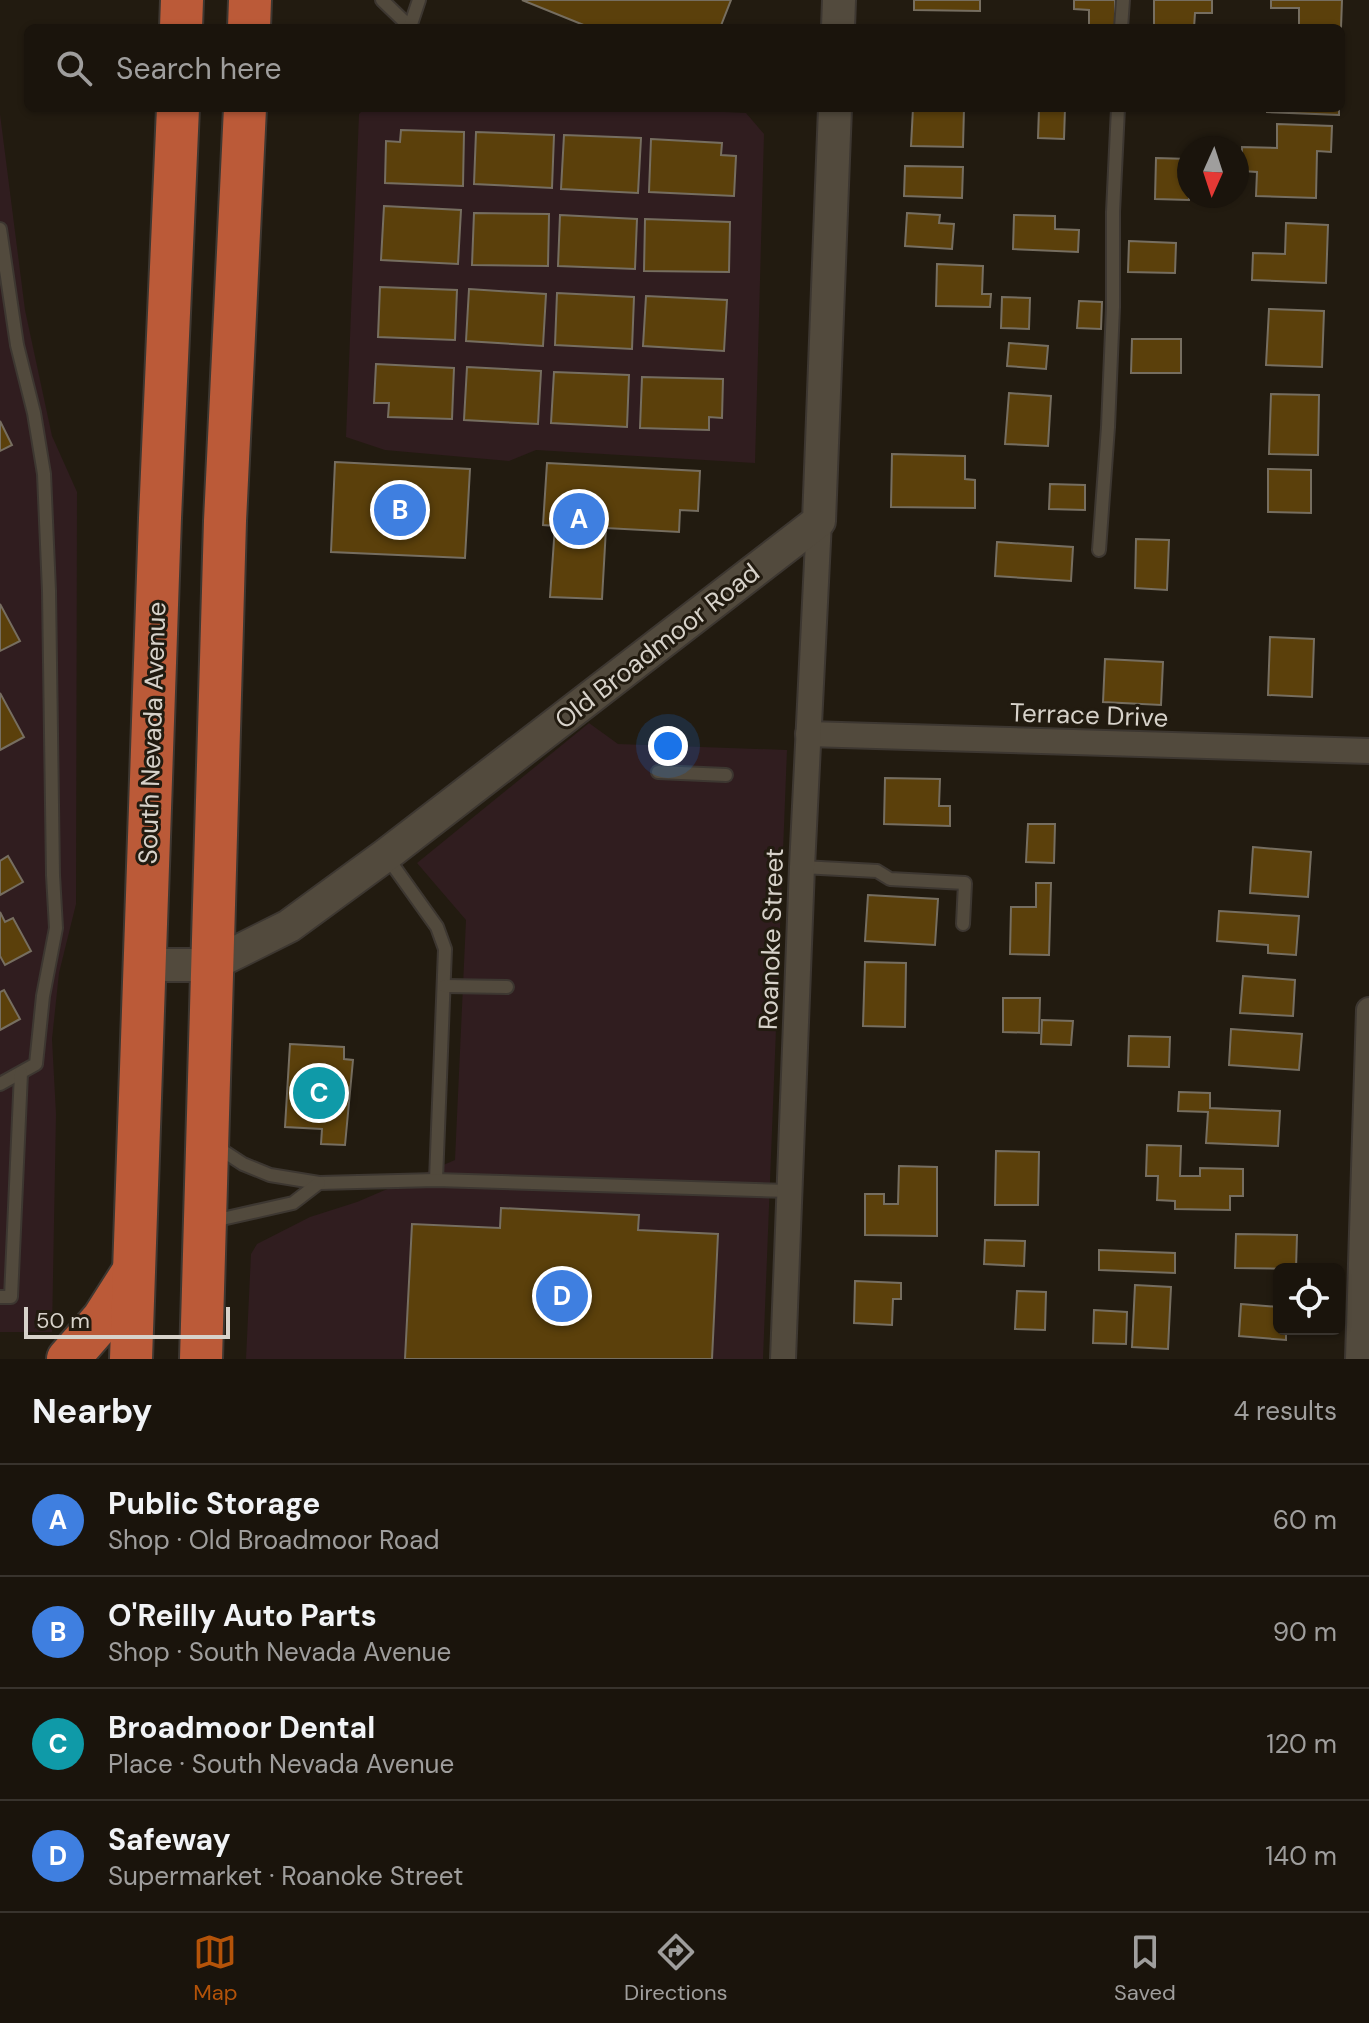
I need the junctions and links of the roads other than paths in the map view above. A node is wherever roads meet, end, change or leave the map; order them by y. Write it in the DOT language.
graph roads {
  1 [pos="182,0"];
  2 [pos="250,0"];
  3 [pos="382,0"];
  4 [pos="419,0"];
  5 [pos="839,0"];
  6 [pos="1123,0"];
  7 [pos="181,24"];
  8 [pos="249,24"];
  9 [pos="408,24"];
  10 [pos="412,24"];
  11 [pos="838,24"];
  12 [pos="1121,24"];
  13 [pos="178,112"];
  14 [pos="245,112"];
  15 [pos="835,112"];
  16 [pos="1118,112"];
  17 [pos="0,229"];
  18 [pos="819,521"];
  19 [pos="1099,550"];
  20 [pos="808,734"];
  21 [pos="1369,751"];
  22 [pos="658,772"];
  23 [pos="726,775"];
  24 [pos="386,855"];
  25 [pos="802,867"];
  26 [pos="963,924"];
  27 [pos="144,965"];
  28 [pos="211,965"];
  29 [pos="445,986"];
  30 [pos="507,987"];
  31 [pos="1369,1010"];
  32 [pos="21,1073"];
  33 [pos="0,1084"];
  34 [pos="206,1139"];
  35 [pos="436,1180"];
  36 [pos="319,1183"];
  37 [pos="789,1191"];
  38 [pos="206,1223"];
  39 [pos="134,1271"];
  40 [pos="5,1297"];
  41 [pos="68,1359"];
  42 [pos="131,1359"];
  43 [pos="201,1359"];
  44 [pos="221,1359"];
  45 [pos="783,1359"];
  46 [pos="1358,1359"];
  1 -- 7 [label="highway"];
  2 -- 8 [label="highway"];
  3 -- 9 [label="lane"];
  4 -- 10 [label="lane"];
  5 -- 11 [label="street"];
  6 -- 12 [label="lane"];
  13 -- 27 [label="highway, South Nevada Avenue"];
  14 -- 28 [label="highway"];
  15 -- 18 [label="street"];
  16 -- 19 [label="lane"];
  17 -- 32 [label="lane"];
  18 -- 20 [label="street, Roanoke Street"];
  18 -- 24 [label="street, Old Broadmoor Road"];
  20 -- 21 [label="street, Terrace Drive"];
  20 -- 25 [label="street, Roanoke Street"];
  22 -- 23 [label="lane"];
  24 -- 28 [label="street, Old Broadmoor Road"];
  24 -- 29 [label="lane"];
  25 -- 26 [label="lane"];
  25 -- 37 [label="street, Roanoke Street"];
  27 -- 28 [label="street, Old Broadmoor Road"];
  27 -- 39 [label="highway, South Nevada Avenue"];
  28 -- 34 [label="highway"];
  29 -- 30 [label="lane"];
  29 -- 35 [label="lane"];
  31 -- 46 [label="street"];
  32 -- 33 [label="lane"];
  32 -- 40 [label="lane"];
  34 -- 36 [label="lane"];
  34 -- 38 [label="highway"];
  35 -- 36 [label="lane"];
  35 -- 37 [label="lane"];
  36 -- 38 [label="lane"];
  37 -- 45 [label="street, Roanoke Street"];
  38 -- 43 [label="highway"];
  38 -- 44 [label="highway"];
  39 -- 41 [label="highway"];
  39 -- 42 [label="highway, South Nevada Avenue"];
}
